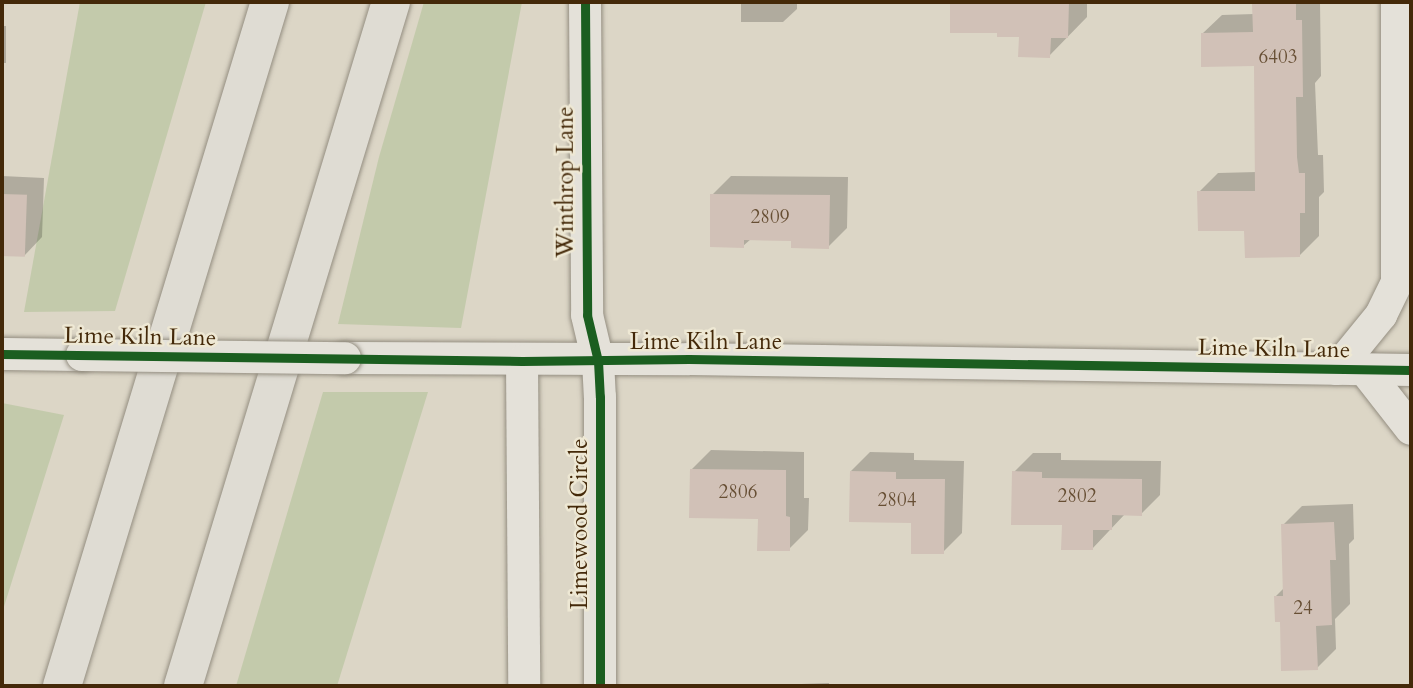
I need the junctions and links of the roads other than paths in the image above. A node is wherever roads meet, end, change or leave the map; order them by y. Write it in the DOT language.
graph roads {
  1 [pos="270,2"];
  2 [pos="391,2"];
  3 [pos="585,2"];
  4 [pos="1397,2"];
  5 [pos="1397,282"];
  6 [pos="1411,310"];
  7 [pos="2,354"];
  8 [pos="522,361"];
  9 [pos="598,361"];
  10 [pos="1351,369"];
  11 [pos="1411,370"];
  12 [pos="1411,429"];
  13 [pos="62,686"];
  14 [pos="183,686"];
  15 [pos="524,686"];
  16 [pos="600,686"];
  1 -- 13 [label="highway"];
  2 -- 14 [label="highway"];
  3 -- 9 [label="street, Winthrop Lane"];
  4 -- 5 [label="street"];
  5 -- 6 [label="street"];
  5 -- 10 [label="street"];
  7 -- 8 [label="street, Lime Kiln Lane, bridge"];
  8 -- 9 [label="street, Lime Kiln Lane"];
  8 -- 15 [label="street"];
  9 -- 10 [label="street, Lime Kiln Lane"];
  9 -- 16 [label="street, Limewood Circle"];
  10 -- 11 [label="street, Lime Kiln Lane"];
  10 -- 12 [label="street"];
}
